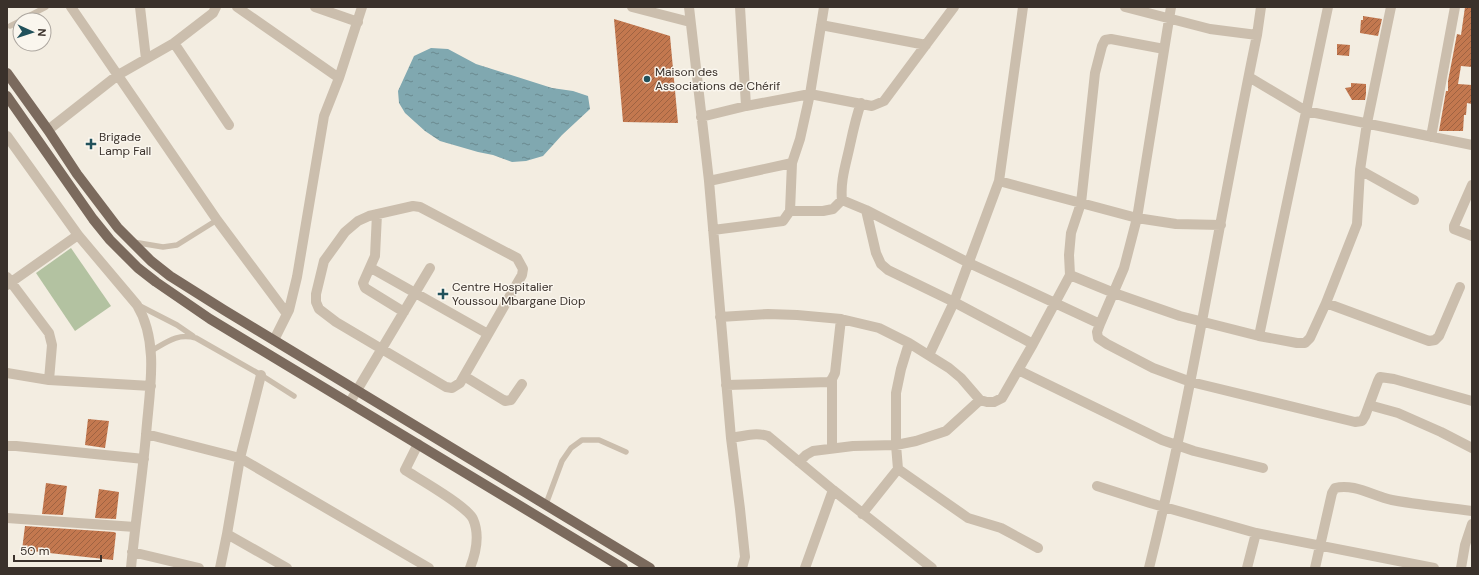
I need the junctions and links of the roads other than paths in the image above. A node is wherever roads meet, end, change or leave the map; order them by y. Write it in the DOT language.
graph roads {
  1 [pos="46,7"];
  2 [pos="71,7"];
  3 [pos="140,7"];
  4 [pos="216,7"];
  5 [pos="237,7"];
  6 [pos="315,7"];
  7 [pos="362,7"];
  8 [pos="632,7"];
  9 [pos="688,7"];
  10 [pos="740,7"];
  11 [pos="824,7"];
  12 [pos="954,7"];
  13 [pos="1023,7"];
  14 [pos="1125,7"];
  15 [pos="1171,7"];
  16 [pos="1261,7"];
  17 [pos="1328,7"];
  18 [pos="1391,7"];
  19 [pos="1455,7"];
  20 [pos="36,12"];
  21 [pos="1169,18"];
  22 [pos="358,22"];
  23 [pos="690,22"];
  24 [pos="821,25"];
  25 [pos="1257,36"];
  26 [pos="174,43"];
  27 [pos="926,45"];
  28 [pos="1164,49"];
  29 [pos="146,59"];
  30 [pos="7,73"];
  31 [pos="118,75"];
  32 [pos="1249,77"];
  33 [pos="339,78"];
  34 [pos="810,94"];
  35 [pos="7,96"];
  36 [pos="861,103"];
  37 [pos="746,106"];
  38 [pos="1306,111"];
  39 [pos="701,117"];
  40 [pos="1367,123"];
  41 [pos="229,125"];
  42 [pos="48,130"];
  43 [pos="7,136"];
  44 [pos="1431,137"];
  45 [pos="1472,145"];
  46 [pos="792,163"];
  47 [pos="1360,170"];
  48 [pos="709,181"];
  49 [pos="999,181"];
  50 [pos="1472,185"];
  51 [pos="842,200"];
  52 [pos="1414,200"];
  53 [pos="1081,203"];
  54 [pos="866,210"];
  55 [pos="790,211"];
  56 [pos="377,214"];
  57 [pos="1137,218"];
  58 [pos="217,220"];
  59 [pos="1221,225"];
  60 [pos="713,230"];
  61 [pos="78,235"];
  62 [pos="1472,236"];
  63 [pos="131,242"];
  64 [pos="969,263"];
  65 [pos="370,268"];
  66 [pos="430,268"];
  67 [pos="1070,274"];
  68 [pos="8,281"];
  69 [pos="1460,287"];
  70 [pos="415,293"];
  71 [pos="1114,293"];
  72 [pos="954,302"];
  73 [pos="1326,303"];
  74 [pos="1055,304"];
  75 [pos="137,305"];
  76 [pos="404,312"];
  77 [pos="287,314"];
  78 [pos="720,317"];
  79 [pos="841,319"];
  80 [pos="1202,322"];
  81 [pos="1100,324"];
  82 [pos="488,334"];
  83 [pos="1259,336"];
  84 [pos="196,338"];
  85 [pos="274,340"];
  86 [pos="909,343"];
  87 [pos="1034,344"];
  88 [pos="382,349"];
  89 [pos="151,351"];
  90 [pos="929,355"];
  91 [pos="1018,370"];
  92 [pos="7,373"];
  93 [pos="261,375"];
  94 [pos="464,376"];
  95 [pos="832,379"];
  96 [pos="50,380"];
  97 [pos="1191,382"];
  98 [pos="522,384"];
  99 [pos="150,386"];
  100 [pos="726,386"];
  101 [pos="357,390"];
  102 [pos="294,396"];
  103 [pos="980,400"];
  104 [pos="1472,401"];
  105 [pos="350,402"];
  106 [pos="1369,405"];
  107 [pos="146,434"];
  108 [pos="730,438"];
  109 [pos="418,444"];
  110 [pos="896,445"];
  111 [pos="1177,445"];
  112 [pos="7,446"];
  113 [pos="832,448"];
  114 [pos="1472,448"];
  115 [pos="626,452"];
  116 [pos="240,458"];
  117 [pos="144,459"];
  118 [pos="799,462"];
  119 [pos="1263,468"];
  120 [pos="898,469"];
  121 [pos="1096,486"];
  122 [pos="833,490"];
  123 [pos="546,504"];
  124 [pos="1164,506"];
  125 [pos="1472,511"];
  126 [pos="862,514"];
  127 [pos="7,518"];
  128 [pos="1472,524"];
  129 [pos="135,527"];
  130 [pos="1256,533"];
  131 [pos="227,534"];
  132 [pos="1319,546"];
  133 [pos="1038,548"];
  134 [pos="132,552"];
  135 [pos="131,568"];
  136 [pos="199,568"];
  137 [pos="220,568"];
  138 [pos="287,568"];
  139 [pos="429,568"];
  140 [pos="470,568"];
  141 [pos="623,568"];
  142 [pos="650,568"];
  143 [pos="742,568"];
  144 [pos="805,568"];
  145 [pos="932,568"];
  146 [pos="1149,568"];
  147 [pos="1247,568"];
  148 [pos="1315,568"];
  149 [pos="1434,568"];
  150 [pos="1461,568"];
  1 -- 20 [label="lane"];
  2 -- 31 [label="street"];
  3 -- 29 [label="street"];
  4 -- 26 [label="street"];
  5 -- 33 [label="street"];
  6 -- 22 [label="street"];
  7 -- 22 [label="street"];
  8 -- 23 [label="street"];
  9 -- 23 [label="street"];
  10 -- 37 [label="street"];
  11 -- 24 [label="street"];
  12 -- 27 [label="street"];
  13 -- 49 [label="street"];
  14 -- 21 [label="street"];
  15 -- 21 [label="street"];
  16 -- 25 [label="street"];
  17 -- 38 [label="street"];
  18 -- 40 [label="street"];
  19 -- 44 [label="street"];
  21 -- 25 [label="street"];
  21 -- 28 [label="street"];
  22 -- 33 [label="street"];
  23 -- 39 [label="street"];
  24 -- 27 [label="street"];
  24 -- 34 [label="street"];
  25 -- 32 [label="street"];
  26 -- 29 [label="street"];
  26 -- 41 [label="street"];
  27 -- 36 [label="street"];
  28 -- 53 [label="street"];
  28 -- 57 [label="street"];
  29 -- 31 [label="street"];
  30 -- 42 [label="main road"];
  31 -- 42 [label="street"];
  31 -- 58 [label="street"];
  32 -- 38 [label="street"];
  32 -- 59 [label="street"];
  33 -- 77 [label="street"];
  34 -- 36 [label="street"];
  34 -- 37 [label="street"];
  34 -- 46 [label="street"];
  35 -- 105 [label="main road"];
  36 -- 51 [label="street"];
  37 -- 39 [label="street"];
  38 -- 40 [label="street"];
  38 -- 83 [label="street"];
  39 -- 48 [label="street"];
  40 -- 44 [label="street"];
  40 -- 47 [label="street"];
  42 -- 63 [label="main road"];
  43 -- 61 [label="street"];
  44 -- 45 [label="street"];
  46 -- 48 [label="street"];
  46 -- 55 [label="street"];
  47 -- 52 [label="street"];
  47 -- 73 [label="street"];
  48 -- 60 [label="street"];
  49 -- 53 [label="street"];
  49 -- 64 [label="street"];
  50 -- 62 [label="street"];
  51 -- 54 [label="street"];
  51 -- 55 [label="street"];
  53 -- 57 [label="street"];
  53 -- 67 [label="street"];
  54 -- 64 [label="street"];
  54 -- 72 [label="street"];
  55 -- 60 [label="street"];
  56 -- 65 [label="street"];
  56 -- 82 [label="street"];
  56 -- 88 [label="street"];
  57 -- 59 [label="street"];
  57 -- 71 [label="street"];
  58 -- 63 [label="lane"];
  58 -- 77 [label="street"];
  59 -- 80 [label="street"];
  60 -- 78 [label="street"];
  61 -- 68 [label="street"];
  61 -- 75 [label="street"];
  63 -- 85 [label="main road"];
  64 -- 72 [label="street"];
  64 -- 74 [label="street"];
  65 -- 70 [label="street"];
  65 -- 76 [label="street"];
  66 -- 70 [label="street"];
  67 -- 71 [label="street"];
  67 -- 74 [label="street"];
  68 -- 96 [label="street"];
  69 -- 73 [label="street"];
  70 -- 76 [label="street"];
  70 -- 82 [label="street"];
  71 -- 80 [label="street"];
  71 -- 81 [label="street"];
  72 -- 87 [label="street"];
  72 -- 90 [label="street"];
  73 -- 83 [label="street"];
  74 -- 81 [label="street"];
  74 -- 87 [label="street"];
  75 -- 84 [label="lane"];
  75 -- 89 [label="street"];
  76 -- 88 [label="street"];
  77 -- 85 [label="street"];
  78 -- 79 [label="street"];
  78 -- 100 [label="street"];
  79 -- 86 [label="street"];
  79 -- 95 [label="street"];
  80 -- 83 [label="street"];
  80 -- 97 [label="street"];
  81 -- 97 [label="street"];
  82 -- 94 [label="street"];
  84 -- 89 [label="lane"];
  84 -- 93 [label="lane"];
  85 -- 101 [label="main road"];
  86 -- 90 [label="street"];
  86 -- 110 [label="street"];
  87 -- 91 [label="street"];
  88 -- 94 [label="street"];
  88 -- 101 [label="street"];
  89 -- 99 [label="street"];
  90 -- 103 [label="street"];
  91 -- 103 [label="street"];
  91 -- 111 [label="street"];
  92 -- 96 [label="street"];
  93 -- 102 [label="lane"];
  93 -- 116 [label="street"];
  94 -- 98 [label="street"];
  95 -- 100 [label="street"];
  95 -- 113 [label="street"];
  96 -- 99 [label="street"];
  97 -- 106 [label="street"];
  97 -- 111 [label="street"];
  99 -- 107 [label="street"];
  100 -- 108 [label="street"];
  101 -- 105 [label="street"];
  101 -- 123 [label="main road"];
  103 -- 110 [label="street"];
  104 -- 106 [label="street"];
  105 -- 109 [label="main road"];
  106 -- 114 [label="street"];
  107 -- 116 [label="street"];
  107 -- 117 [label="street"];
  108 -- 118 [label="street"];
  108 -- 143 [label="street"];
  109 -- 140 [label="street"];
  109 -- 141 [label="main road"];
  110 -- 113 [label="street"];
  110 -- 120 [label="street"];
  111 -- 119 [label="street"];
  111 -- 124 [label="street"];
  112 -- 117 [label="street"];
  113 -- 118 [label="street"];
  115 -- 123 [label="lane"];
  116 -- 131 [label="street"];
  116 -- 139 [label="street"];
  117 -- 129 [label="street"];
  118 -- 122 [label="street"];
  120 -- 126 [label="street"];
  120 -- 133 [label="street"];
  121 -- 124 [label="street"];
  122 -- 126 [label="street"];
  122 -- 144 [label="street"];
  123 -- 142 [label="main road"];
  124 -- 130 [label="street"];
  124 -- 146 [label="street"];
  125 -- 132 [label="street"];
  126 -- 145 [label="street"];
  127 -- 129 [label="street"];
  128 -- 150 [label="street"];
  129 -- 134 [label="street"];
  130 -- 132 [label="street"];
  130 -- 147 [label="street"];
  131 -- 137 [label="street"];
  131 -- 138 [label="street"];
  132 -- 148 [label="street"];
  132 -- 149 [label="street"];
  134 -- 135 [label="street"];
  134 -- 136 [label="street"];
}
